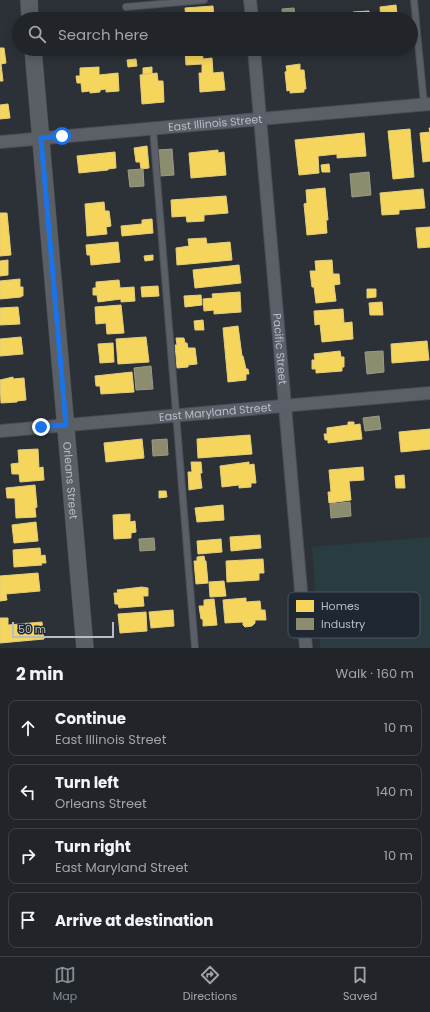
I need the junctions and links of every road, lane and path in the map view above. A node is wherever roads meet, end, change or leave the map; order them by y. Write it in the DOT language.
graph roads {
  1 [pos="29,0"];
  2 [pos="204,0"];
  3 [pos="250,0"];
  4 [pos="414,0"];
  5 [pos="126,7"];
  6 [pos="30,12"];
  7 [pos="251,12"];
  8 [pos="416,12"];
  9 [pos="418,32"];
  10 [pos="34,56"];
  11 [pos="255,56"];
  12 [pos="427,104"];
  13 [pos="260,119"];
  14 [pos="153,128"];
  15 [pos="41,138"];
  16 [pos="0,142"];
  17 [pos="430,393"];
  18 [pos="285,406"];
  19 [pos="176,416"];
  20 [pos="66,425"];
  21 [pos="0,431"];
  22 [pos="301,592"];
  23 [pos="305,638"];
  24 [pos="85,648"];
  25 [pos="195,648"];
  26 [pos="306,648"];
  1 -- 6 [label="main road"];
  2 -- 5 [label="lane"];
  3 -- 7 [label="street"];
  4 -- 8 [label="lane"];
  9 -- 12 [label="lane"];
  10 -- 15 [label="main road, Orleans Street"];
  11 -- 13 [label="street, Pacific Street"];
  12 -- 13 [label="street, East Illinois Street"];
  13 -- 14 [label="street, East Illinois Street"];
  13 -- 18 [label="street, Pacific Street"];
  14 -- 15 [label="street, East Illinois Street"];
  14 -- 19 [label="lane"];
  15 -- 16 [label="street, East Illinois Street"];
  15 -- 20 [label="main road, Orleans Street"];
  17 -- 18 [label="street, East Maryland Street"];
  18 -- 19 [label="street, East Maryland Street"];
  18 -- 22 [label="street, Pacific Street"];
  19 -- 20 [label="street, East Maryland Street"];
  19 -- 25 [label="lane"];
  20 -- 21 [label="street, East Maryland Street"];
  20 -- 24 [label="main road, Orleans Street"];
  23 -- 26 [label="street, Pacific Street"];
}
